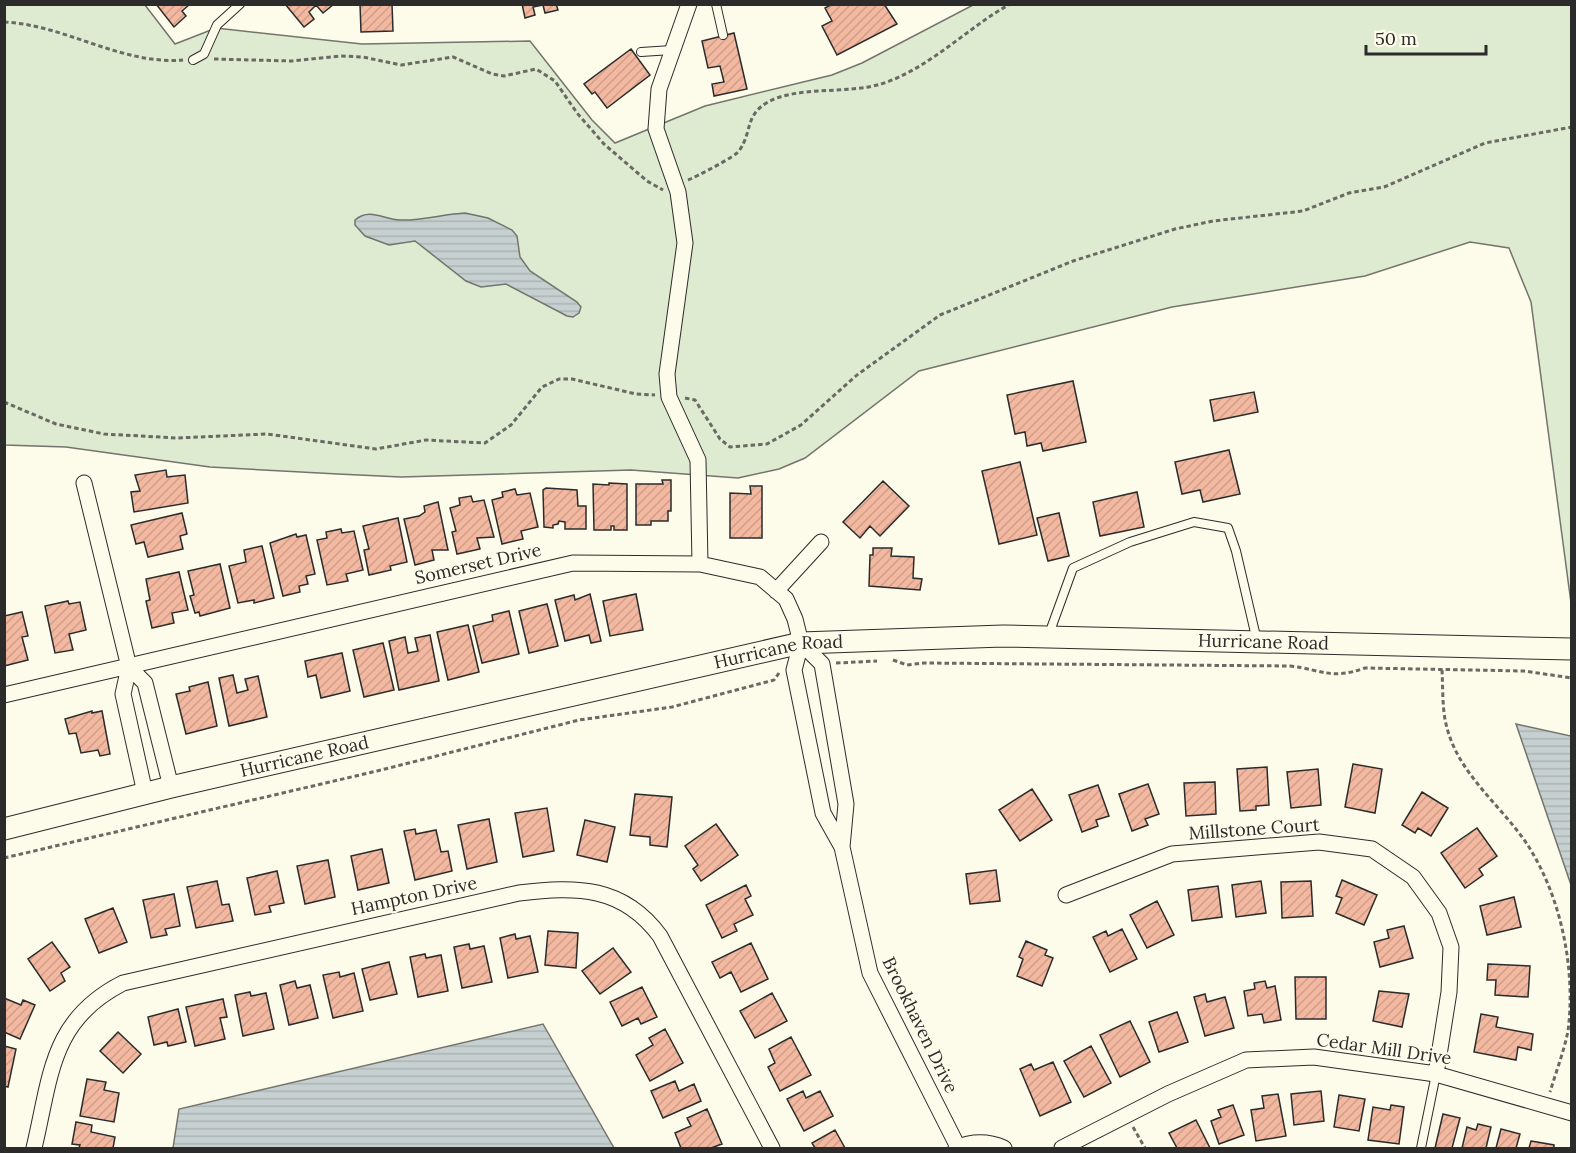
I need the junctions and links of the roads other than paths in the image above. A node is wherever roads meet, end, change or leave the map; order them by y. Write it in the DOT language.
graph roads {
  1 [pos="240,4"];
  2 [pos="689,4"];
  3 [pos="716,4"];
  4 [pos="723,35"];
  5 [pos="672,50"];
  6 [pos="641,52"];
  7 [pos="192,60"];
  8 [pos="84,483"];
  9 [pos="820,542"];
  10 [pos="700,564"];
  11 [pos="776,591"];
  12 [pos="1048,638"];
  13 [pos="1257,642"];
  14 [pos="801,644"];
  15 [pos="1572,649"];
  16 [pos="129,668"];
  17 [pos="4,695"];
  18 [pos="171,787"];
  19 [pos="145,793"];
  20 [pos="4,829"];
  21 [pos="842,847"];
  22 [pos="1066,895"];
  23 [pos="1436,1074"];
  24 [pos="1572,1113"];
  25 [pos="957,1148"];
  26 [pos="34,1149"];
  27 [pos="772,1149"];
  28 [pos="1004,1149"];
  29 [pos="1062,1149"];
  30 [pos="1421,1149"];
  1 -- 7 [label="lane"];
  2 -- 5 [label="street"];
  3 -- 4 [label="lane"];
  5 -- 6 [label="lane"];
  5 -- 10 [label="street"];
  8 -- 16 [label="street"];
  9 -- 11 [label="street"];
  10 -- 11 [label="street, Somerset Drive"];
  10 -- 16 [label="street, Somerset Drive"];
  11 -- 14 [label="street, Somerset Drive"];
  12 -- 13 [label="street, Hurricane Road"];
  12 -- 13 [label="lane"];
  12 -- 14 [label="street, Hurricane Road"];
  13 -- 15 [label="street, Hurricane Road"];
  14 -- 18 [label="street, Hurricane Road"];
  14 -- 21 [label="street, Brookhaven Drive"];
  14 -- 21 [label="street, Brookhaven Drive"];
  16 -- 17 [label="street, Somerset Drive"];
  16 -- 18 [label="street"];
  16 -- 19 [label="street"];
  18 -- 19 [label="street, Hurricane Road"];
  19 -- 20 [label="street, Hurricane Road"];
  21 -- 25 [label="street, Brookhaven Drive"];
  22 -- 23 [label="street, Millstone Court"];
  23 -- 24 [label="street, Cedar Mill Drive"];
  23 -- 29 [label="street, Cedar Mill Drive"];
  23 -- 30 [label="lane"];
  25 -- 28 [label="street"];
  26 -- 27 [label="street, Hampton Drive"];
}
